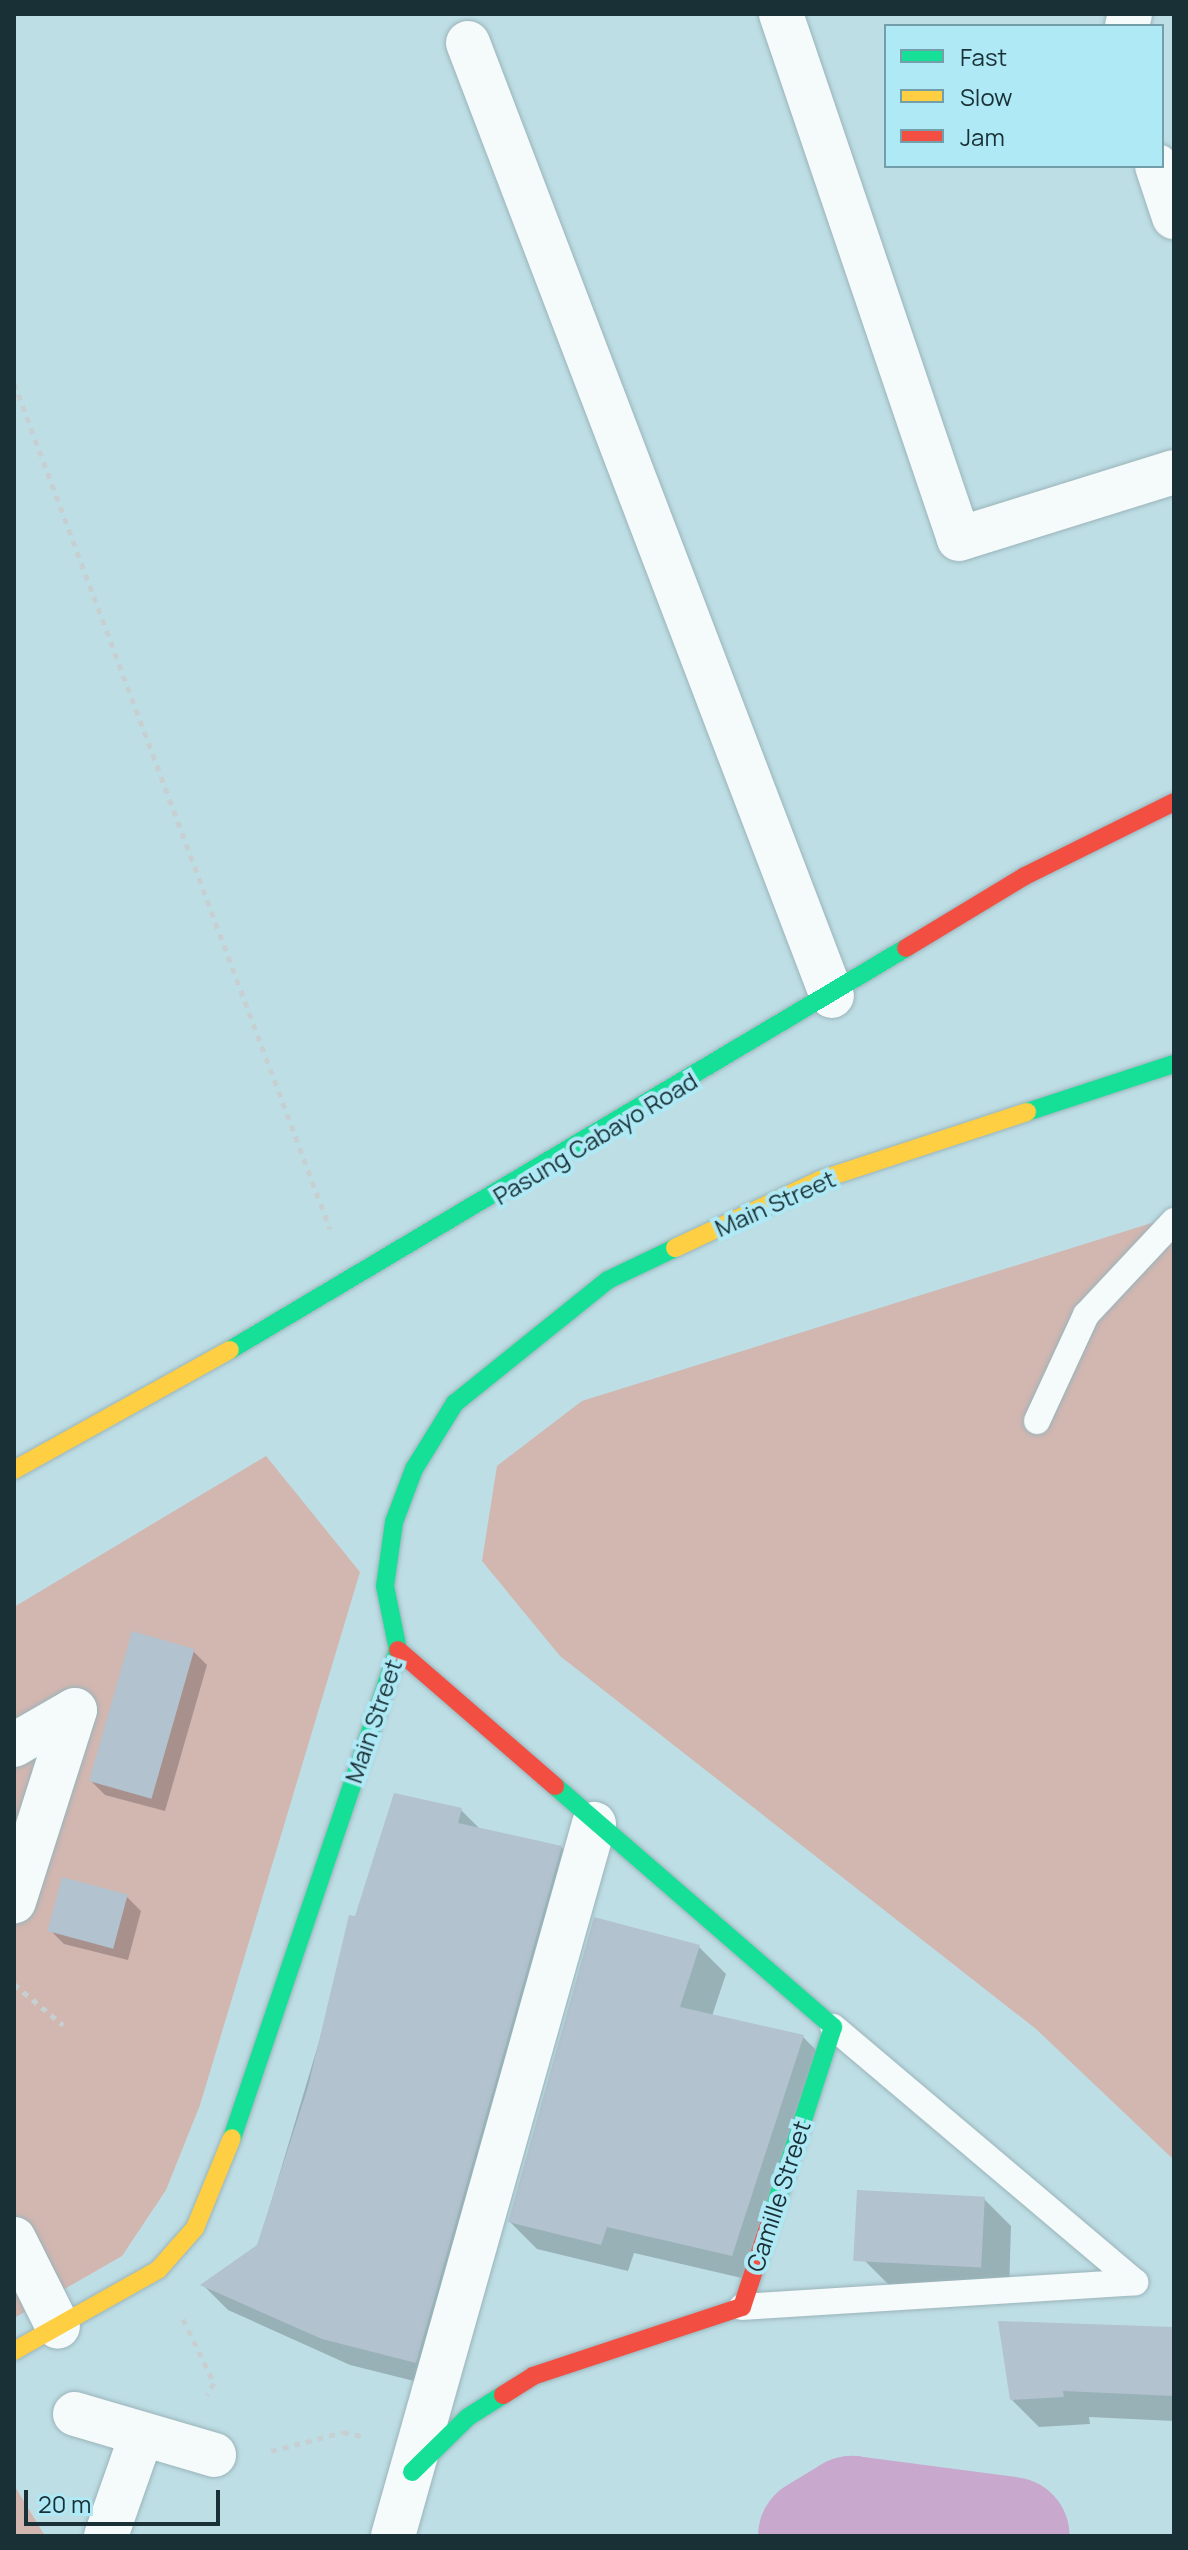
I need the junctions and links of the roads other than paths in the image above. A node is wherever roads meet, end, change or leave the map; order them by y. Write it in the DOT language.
graph roads {
  1 [pos="781,14"];
  2 [pos="468,43"];
  3 [pos="1158,168"];
  4 [pos="1174,217"];
  5 [pos="1174,472"];
  6 [pos="1174,802"];
  7 [pos="832,996"];
  8 [pos="1174,1064"];
  9 [pos="1174,1221"];
  10 [pos="1037,1421"];
  11 [pos="14,1470"];
  12 [pos="398,1650"];
  13 [pos="14,1745"];
  14 [pos="594,1824"];
  15 [pos="14,1901"];
  16 [pos="833,2027"];
  17 [pos="14,2239"];
  18 [pos="742,2307"];
  19 [pos="58,2327"];
  20 [pos="14,2351"];
  21 [pos="75,2414"];
  22 [pos="412,2472"];
  23 [pos="106,2536"];
  24 [pos="393,2536"];
  1 -- 5 [label="street"];
  2 -- 7 [label="street"];
  3 -- 4 [label="street"];
  6 -- 7 [label="street, Pasung Cabayo Road"];
  7 -- 11 [label="street, Pasung Cabayo Road"];
  8 -- 12 [label="street, Main Street"];
  9 -- 10 [label="lane"];
  12 -- 14 [label="street"];
  12 -- 19 [label="street, Main Street"];
  13 -- 15 [label="street"];
  14 -- 16 [label="street"];
  14 -- 22 [label="street"];
  16 -- 18 [label="street, Camille Street"];
  16 -- 18 [label="lane"];
  17 -- 19 [label="street"];
  18 -- 22 [label="street"];
  19 -- 20 [label="street, Main Street"];
  21 -- 23 [label="street"];
  22 -- 24 [label="street"];
}
